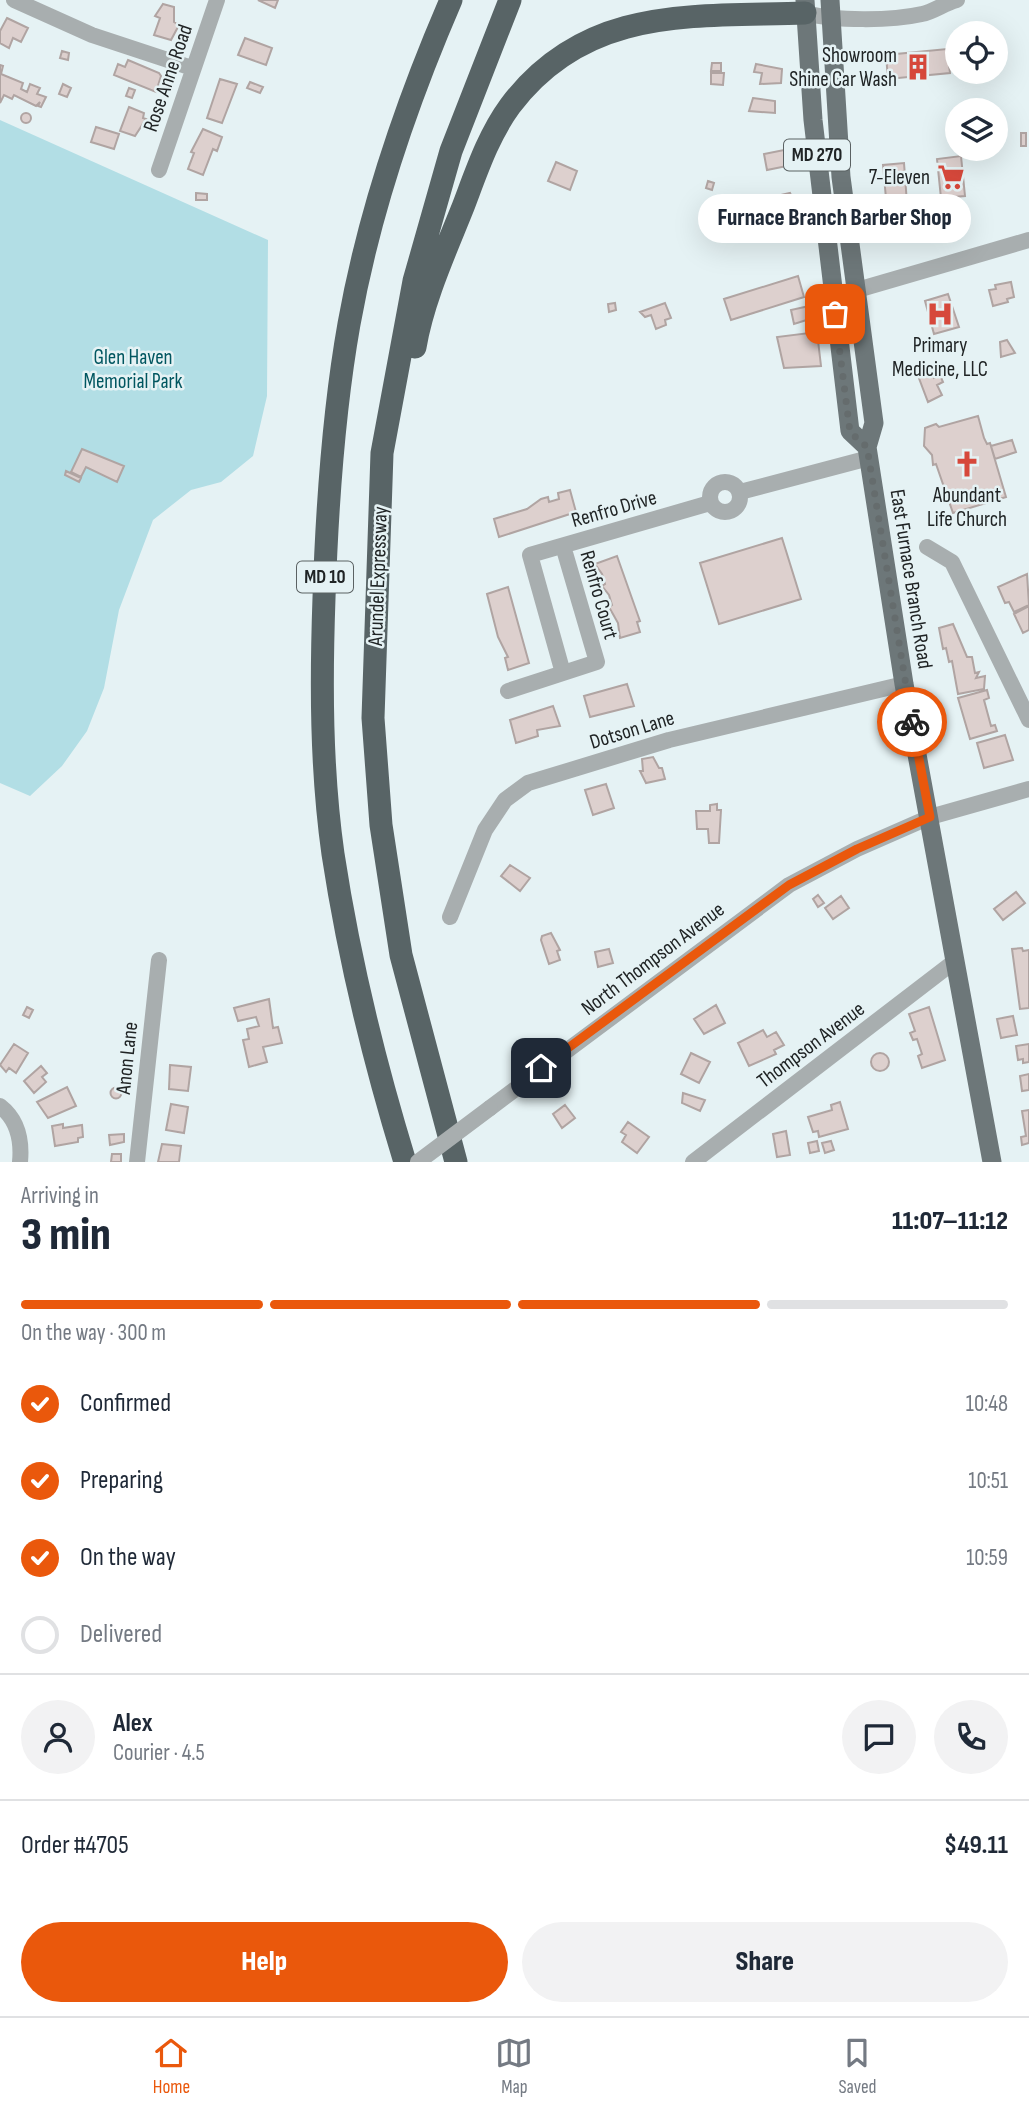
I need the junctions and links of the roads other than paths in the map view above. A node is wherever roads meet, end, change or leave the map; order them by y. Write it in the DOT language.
graph roads {
  1 [pos="14,0"];
  2 [pos="217,0"];
  3 [pos="451,0"];
  4 [pos="510,0"];
  5 [pos="957,0"];
  6 [pos="933,3"];
  7 [pos="805,6"];
  8 [pos="829,6"];
  9 [pos="192,68"];
  10 [pos="159,170"];
  11 [pos="1029,240"];
  12 [pos="856,292"];
  13 [pos="833,297"];
  14 [pos="382,453"];
  15 [pos="868,453"];
  16 [pos="563,546"];
  17 [pos="927,547"];
  18 [pos="563,673"];
  19 [pos="904,684"];
  20 [pos="508,691"];
  21 [pos="1029,720"];
  22 [pos="1029,789"];
  23 [pos="930,817"];
  24 [pos="450,917"];
  25 [pos="159,960"];
  26 [pos="955,961"];
  27 [pos="0,1106"];
  28 [pos="20,1162"];
  29 [pos="137,1162"];
  30 [pos="405,1162"];
  31 [pos="418,1162"];
  32 [pos="456,1162"];
  33 [pos="693,1162"];
  34 [pos="992,1162"];
  1 -- 9 [label="street"];
  2 -- 9 [label="street, Rose Anne Road"];
  3 -- 30 [label="highway, MD 10"];
  4 -- 14 [label="highway, Arundel Expressway / MD 10"];
  5 -- 6 [label="street"];
  6 -- 8 [label="street"];
  7 -- 8 [label="street"];
  7 -- 13 [label="main road, MD 270"];
  7 -- 14 [label="highway"];
  8 -- 12 [label="main road, East Furnace Branch Road / MD 270"];
  9 -- 10 [label="street, Rose Anne Road"];
  11 -- 12 [label="street"];
  12 -- 13 [label="street"];
  12 -- 15 [label="main road, East Furnace Branch Road / MD 270"];
  13 -- 15 [label="main road, MD 270"];
  14 -- 32 [label="highway, Arundel Expressway / MD 10"];
  15 -- 16 [label="street, Renfro Drive"];
  15 -- 19 [label="main road, East Furnace Branch Road / MD 270"];
  16 -- 18 [label="street, Renfro Court"];
  16 -- 18 [label="street, Renfro Drive"];
  17 -- 21 [label="street"];
  18 -- 20 [label="street, Renfro Court"];
  19 -- 23 [label="main road, East Furnace Branch Road / MD 270"];
  19 -- 24 [label="street, Dotson Lane"];
  22 -- 23 [label="street, North Thompson Avenue"];
  23 -- 26 [label="main road, East Furnace Branch Road / MD 270"];
  23 -- 31 [label="street, North Thompson Avenue, bridge"];
  25 -- 29 [label="street, Anon Lane"];
  26 -- 33 [label="street, Thompson Avenue"];
  26 -- 34 [label="main road, East Furnace Branch Road / MD 270"];
  27 -- 28 [label="street"];
}
